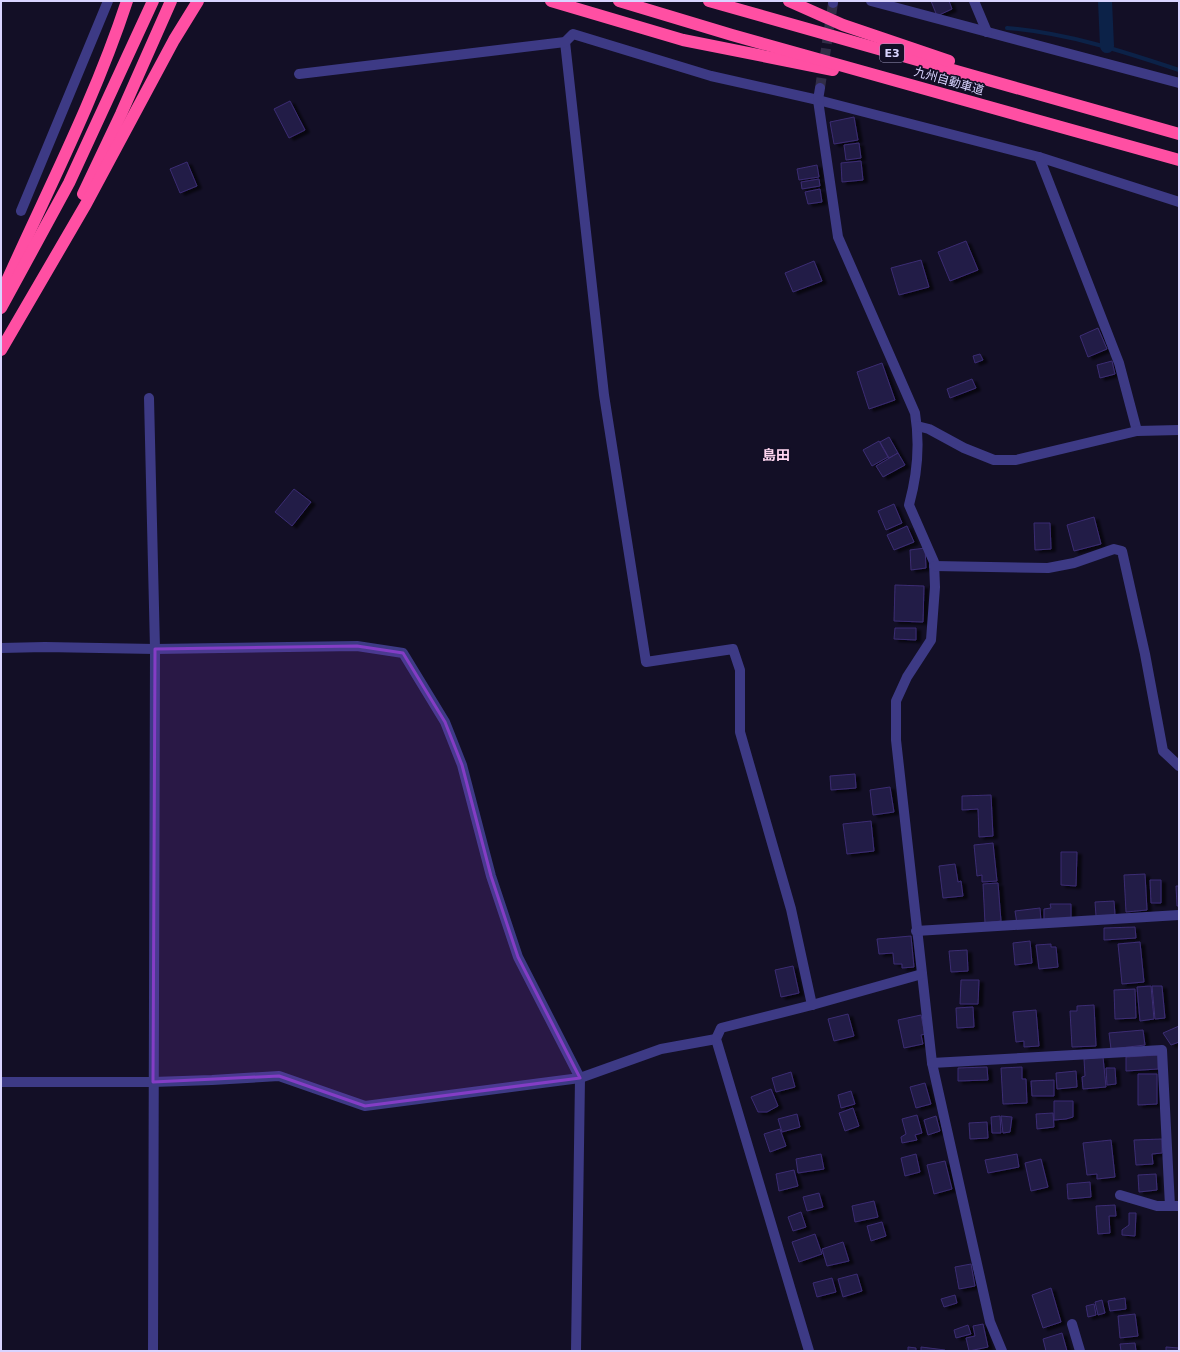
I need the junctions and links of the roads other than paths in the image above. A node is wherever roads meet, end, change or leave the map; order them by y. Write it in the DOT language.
graph roads {
  1 [pos="108,1"];
  2 [pos="127,1"];
  3 [pos="153,1"];
  4 [pos="170,1"];
  5 [pos="198,1"];
  6 [pos="551,1"];
  7 [pos="619,1"];
  8 [pos="709,1"];
  9 [pos="789,1"];
  10 [pos="870,1"];
  11 [pos="974,1"];
  12 [pos="987,32"];
  13 [pos="565,42"];
  14 [pos="299,74"];
  15 [pos="1179,84"];
  16 [pos="820,88"];
  17 [pos="928,90"];
  18 [pos="818,100"];
  19 [pos="1075,105"];
  20 [pos="1179,134"];
  21 [pos="1039,157"];
  22 [pos="1179,160"];
  23 [pos="1179,202"];
  24 [pos="21,211"];
  25 [pos="1,294"];
  26 [pos="33,294"];
  27 [pos="1,308"];
  28 [pos="1,350"];
  29 [pos="149,398"];
  30 [pos="917,426"];
  31 [pos="1179,430"];
  32 [pos="1137,431"];
  33 [pos="934,566"];
  34 [pos="1,648"];
  35 [pos="155,650"];
  36 [pos="1179,766"];
  37 [pos="1179,915"];
  38 [pos="916,931"];
  39 [pos="922,974"];
  40 [pos="812,1005"];
  41 [pos="716,1038"];
  42 [pos="932,1063"];
  43 [pos="580,1078"];
  44 [pos="1,1082"];
  45 [pos="153,1082"];
  46 [pos="1120,1195"];
  47 [pos="1175,1206"];
  48 [pos="1072,1324"];
  49 [pos="153,1351"];
  50 [pos="576,1351"];
  51 [pos="809,1351"];
  52 [pos="1002,1351"];
  53 [pos="1080,1351"];
  1 -- 24 [label="street"];
  2 -- 25 [label="highway"];
  3 -- 27 [label="highway"];
  4 -- 26 [label="highway"];
  5 -- 26 [label="highway"];
  6 -- 17 [label="highway"];
  7 -- 17 [label="highway, 九州自動車道 / E3"];
  8 -- 19 [label="highway, 九州自動車道 / E3"];
  9 -- 19 [label="highway"];
  10 -- 12 [label="street"];
  11 -- 12 [label="street"];
  12 -- 15 [label="street"];
  13 -- 14 [label="street"];
  13 -- 18 [label="street"];
  13 -- 40 [label="street"];
  16 -- 18 [label="street"];
  17 -- 22 [label="highway, 九州自動車道 / E3"];
  18 -- 21 [label="street"];
  18 -- 30 [label="street"];
  19 -- 20 [label="highway, 九州自動車道 / E3"];
  21 -- 23 [label="street"];
  21 -- 32 [label="street"];
  26 -- 28 [label="highway"];
  29 -- 35 [label="street"];
  30 -- 32 [label="street"];
  30 -- 33 [label="street"];
  31 -- 32 [label="street"];
  33 -- 36 [label="street"];
  33 -- 38 [label="street"];
  34 -- 35 [label="street"];
  35 -- 43 [label="street"];
  35 -- 45 [label="street"];
  37 -- 38 [label="street"];
  38 -- 39 [label="street"];
  39 -- 40 [label="street"];
  39 -- 42 [label="street"];
  40 -- 41 [label="street"];
  41 -- 43 [label="street"];
  41 -- 51 [label="street"];
  42 -- 47 [label="street"];
  42 -- 52 [label="street"];
  43 -- 45 [label="street"];
  43 -- 50 [label="street"];
  44 -- 45 [label="street"];
  45 -- 49 [label="street"];
  46 -- 47 [label="street"];
  48 -- 53 [label="street"];
}
